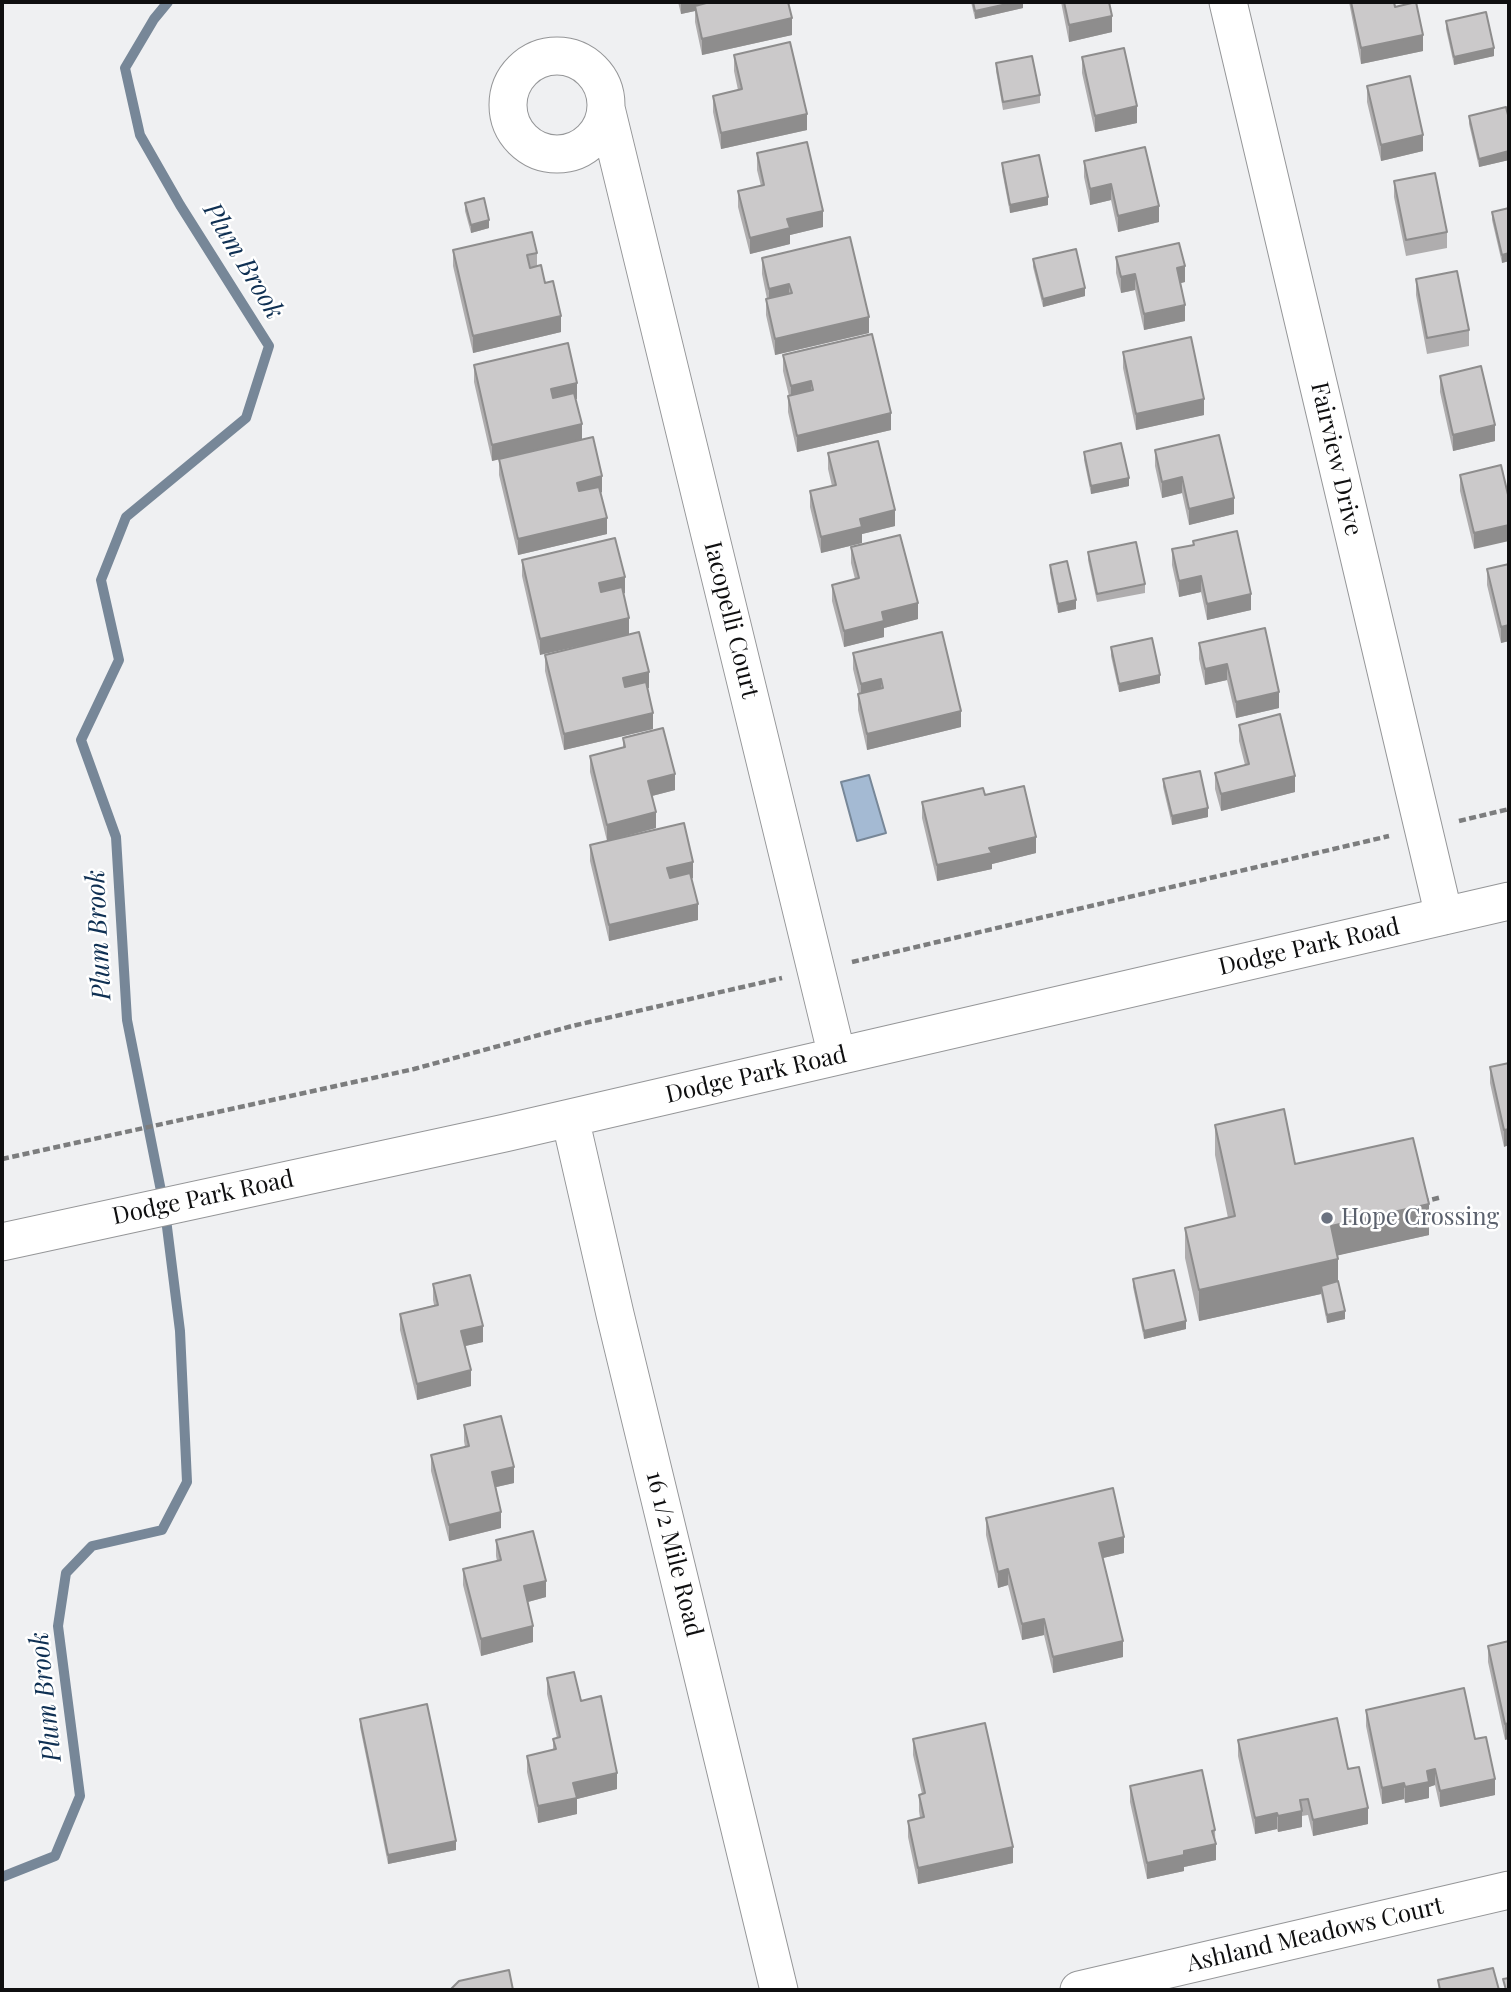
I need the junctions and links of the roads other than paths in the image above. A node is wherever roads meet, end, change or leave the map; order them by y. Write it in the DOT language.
graph roads {
  1 [pos="1228,2"];
  2 [pos="606,108"];
  3 [pos="551,155"];
  4 [pos="625,185"];
  5 [pos="1509,901"];
  6 [pos="1444,916"];
  7 [pos="837,1056"];
  8 [pos="570,1118"];
  9 [pos="2,1242"];
  10 [pos="1509,1890"];
  11 [pos="779,1990"];
  12 [pos="1079,1990"];
  1 -- 6 [label="street, Fairview Drive"];
  2 -- 3 [label="street"];
  2 -- 3 [label="street, Iacopelli Court"];
  2 -- 4 [label="street, Iacopelli Court"];
  3 -- 4 [label="street, Iacopelli Court"];
  4 -- 7 [label="street, Iacopelli Court"];
  5 -- 6 [label="street, Dodge Park Road"];
  6 -- 7 [label="street, Dodge Park Road"];
  7 -- 8 [label="street, Dodge Park Road"];
  8 -- 9 [label="street, Dodge Park Road"];
  8 -- 11 [label="street, 16 1/2 Mile Road"];
  10 -- 12 [label="street, Ashland Meadows Court"];
}
